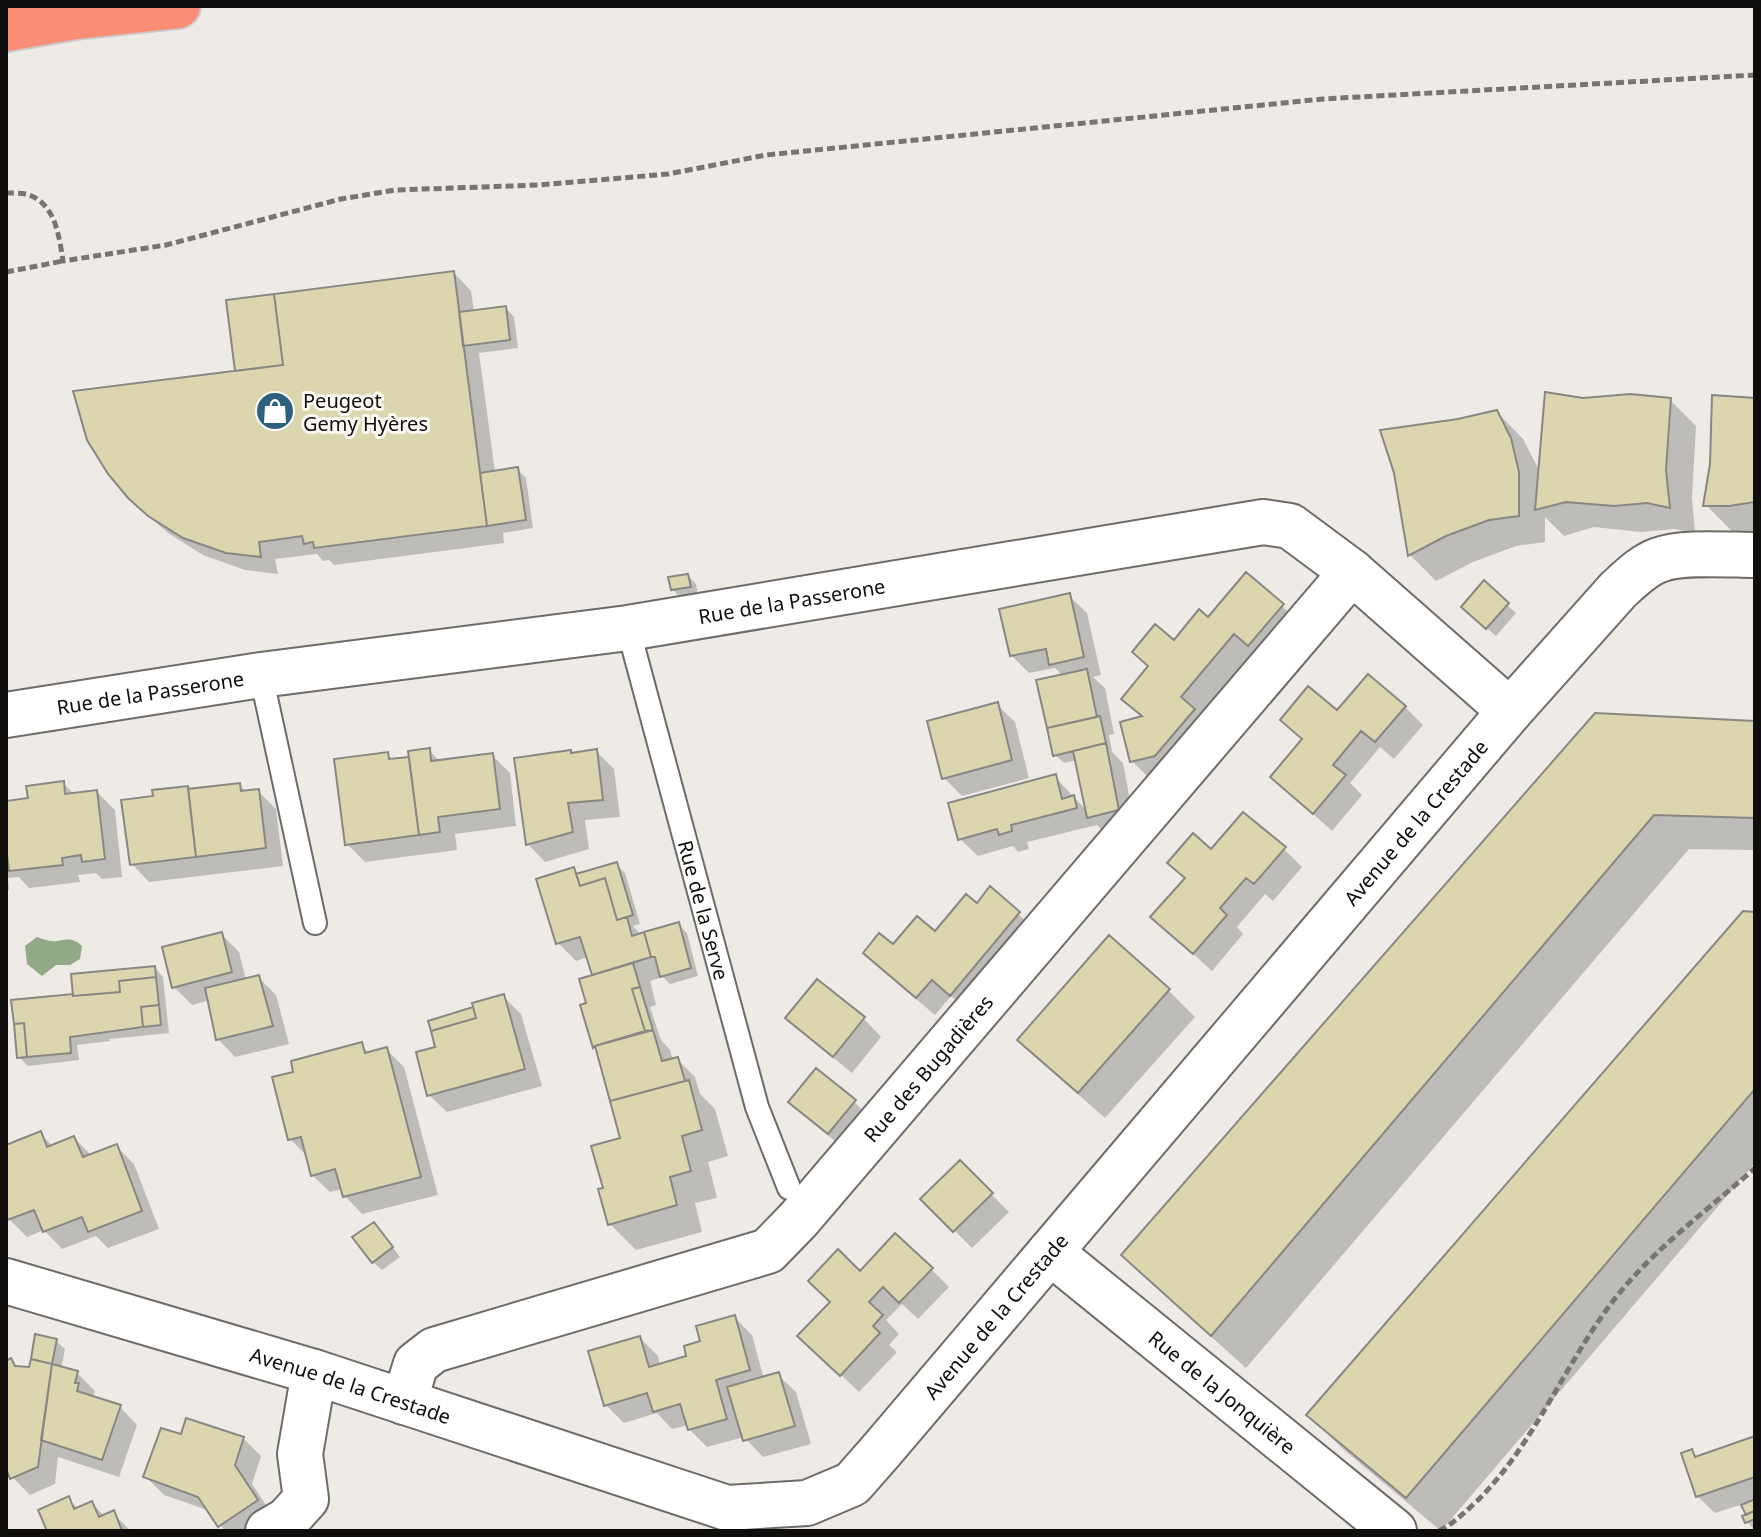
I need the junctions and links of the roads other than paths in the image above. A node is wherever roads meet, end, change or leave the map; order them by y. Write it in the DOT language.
graph roads {
  1 [pos="178,6"];
  2 [pos="6,29"];
  3 [pos="1755,555"];
  4 [pos="1352,572"];
  5 [pos="628,628"];
  6 [pos="261,675"];
  7 [pos="1510,711"];
  8 [pos="6,715"];
  9 [pos="315,923"];
  10 [pos="789,1188"];
  11 [pos="1050,1252"];
  12 [pos="6,1281"];
  13 [pos="314,1372"];
  14 [pos="404,1402"];
  15 [pos="728,1519"];
  16 [pos="268,1531"];
  17 [pos="1394,1531"];
  1 -- 2 [label="highway"];
  3 -- 7 [label="street, Avenue de la Crestade"];
  4 -- 5 [label="street, Rue de la Passerone"];
  4 -- 7 [label="street, Rue de la Passerone"];
  4 -- 14 [label="street, Rue des Bugadières"];
  5 -- 6 [label="street, Rue de la Passerone"];
  5 -- 10 [label="lane, Rue de la Serve"];
  6 -- 8 [label="street, Rue de la Passerone"];
  6 -- 9 [label="lane"];
  7 -- 11 [label="street, Avenue de la Crestade"];
  11 -- 15 [label="street, Avenue de la Crestade"];
  11 -- 17 [label="street, Rue de la Jonquière"];
  12 -- 13 [label="street, Avenue de la Crestade"];
  13 -- 14 [label="street, Avenue de la Crestade"];
  13 -- 16 [label="street"];
  14 -- 15 [label="street, Avenue de la Crestade"];
}
